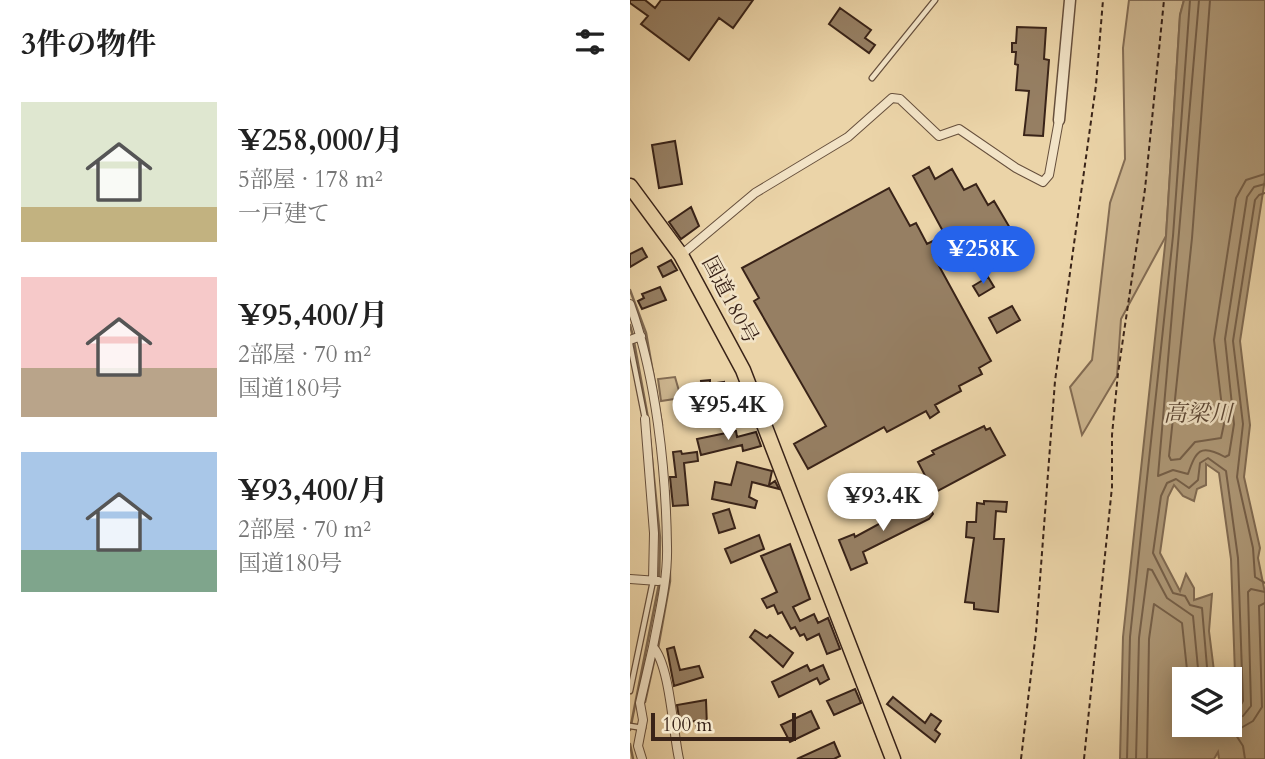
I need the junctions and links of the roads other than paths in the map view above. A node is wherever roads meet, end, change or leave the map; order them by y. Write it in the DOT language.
graph roads {
  1 [pos="935,0"];
  2 [pos="1070,0"];
  3 [pos="872,78"];
  4 [pos="1059,120"];
  5 [pos="630,186"];
  6 [pos="681,255"];
  7 [pos="630,304"];
  8 [pos="634,339"];
  9 [pos="645,419"];
  10 [pos="630,579"];
  11 [pos="659,581"];
  12 [pos="655,649"];
  13 [pos="630,691"];
  14 [pos="636,727"];
  15 [pos="642,759"];
  16 [pos="679,759"];
  17 [pos="893,759"];
  1 -- 3 [label="lane"];
  2 -- 4 [label="street"];
  4 -- 6 [label="street"];
  5 -- 6 [label="highway, 国道180号"];
  6 -- 17 [label="highway, 国道180号"];
  7 -- 8 [label="street"];
  8 -- 9 [label="lane"];
  8 -- 11 [label="street"];
  9 -- 11 [label="street"];
  10 -- 11 [label="street"];
  11 -- 12 [label="street"];
  11 -- 13 [label="lane"];
  12 -- 14 [label="street"];
  12 -- 16 [label="street"];
  14 -- 15 [label="street"];
}
